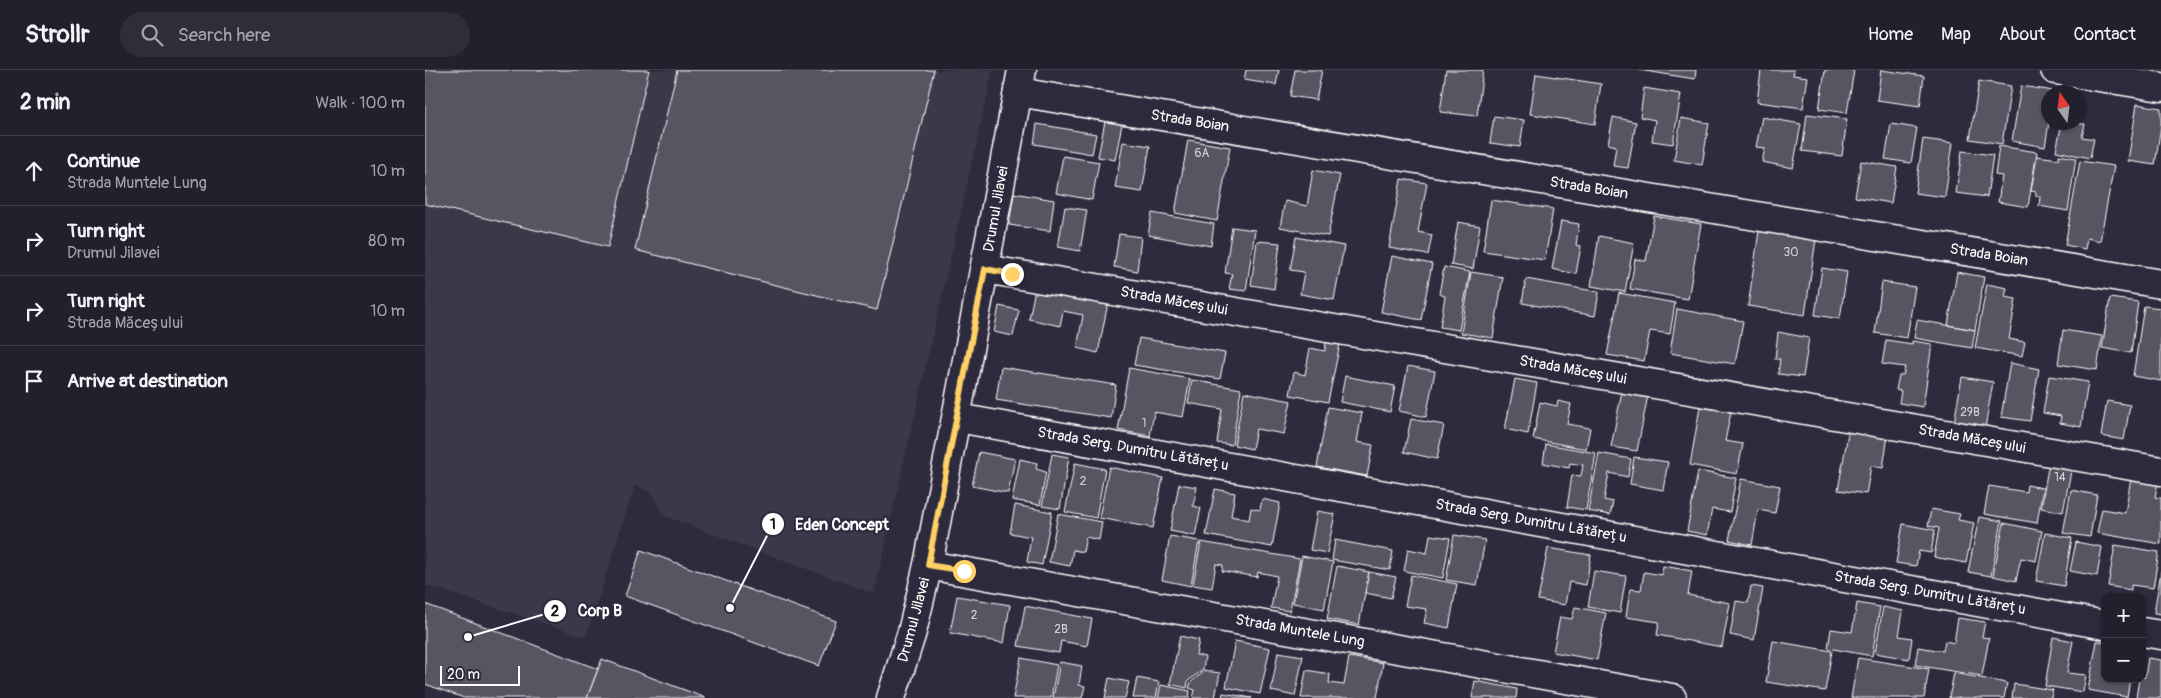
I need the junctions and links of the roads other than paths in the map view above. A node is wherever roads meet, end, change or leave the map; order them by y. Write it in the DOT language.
graph roads {
  1 [pos="2055,70"];
  2 [pos="1020,81"];
  3 [pos="2161,87"];
  4 [pos="985,269"];
  5 [pos="2161,284"];
  6 [pos="958,418"];
  7 [pos="2161,471"];
  8 [pos="928,565"];
  9 [pos="2101,624"];
  10 [pos="2146,633"];
  11 [pos="2161,635"];
  12 [pos="891,698"];
  13 [pos="1672,698"];
  1 -- 3 [label="street"];
  2 -- 4 [label="street, Drumul Jilavei"];
  2 -- 5 [label="street, Strada Boian"];
  4 -- 6 [label="street, Drumul Jilavei"];
  4 -- 7 [label="street, Strada Măceșului"];
  6 -- 8 [label="street, Drumul Jilavei"];
  6 -- 9 [label="street, Strada Serg. Dumitru Lătărețu"];
  8 -- 12 [label="street, Drumul Jilavei"];
  8 -- 13 [label="street, Strada Muntele Lung"];
  10 -- 11 [label="street"];
}
